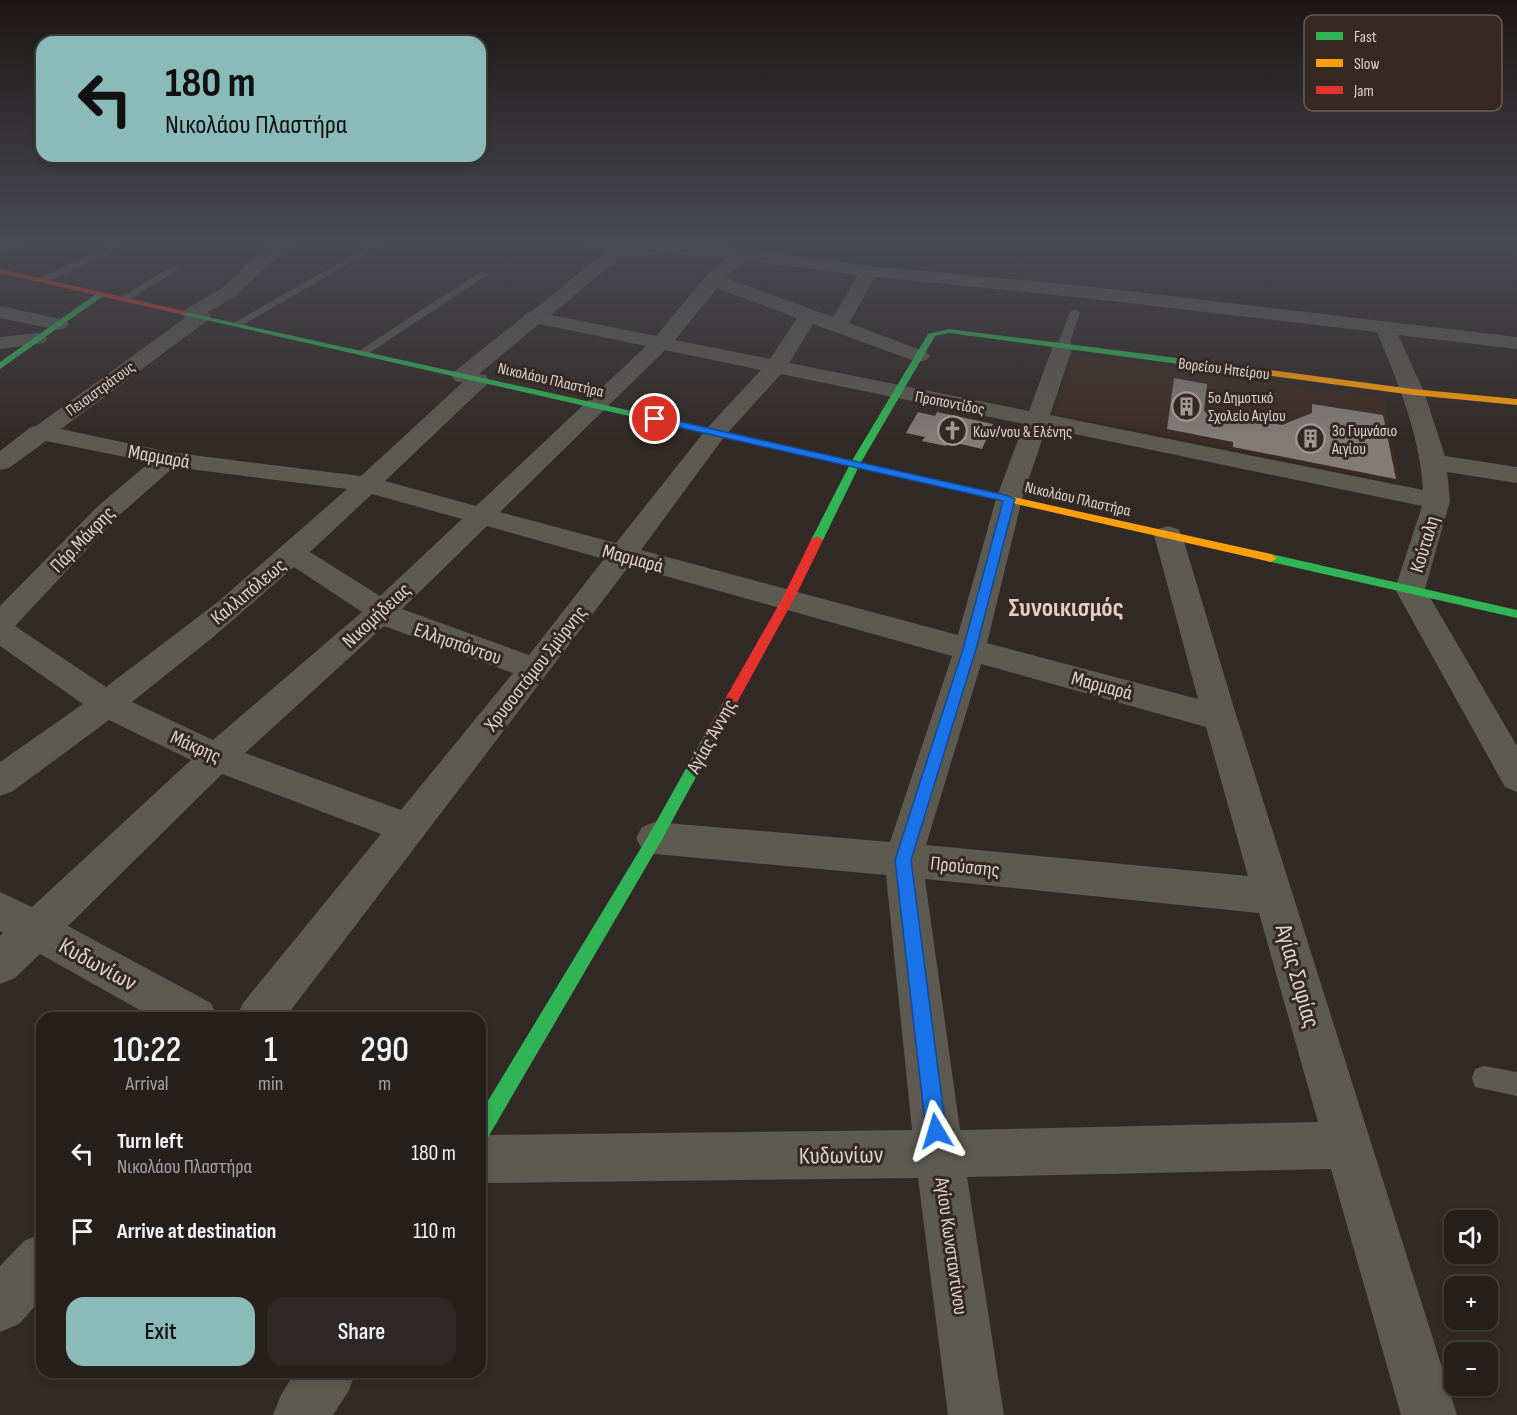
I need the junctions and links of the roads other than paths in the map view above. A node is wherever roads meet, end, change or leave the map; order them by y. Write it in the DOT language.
graph roads {
  1 [pos="83,307"];
  2 [pos="162,307"];
  3 [pos="207,307"];
  4 [pos="267,307"];
  5 [pos="432,307"];
  6 [pos="546,307"];
  7 [pos="691,307"];
  8 [pos="787,307"];
  9 [pos="849,307"];
  10 [pos="1210,307"];
  11 [pos="0,312"];
  12 [pos="196,315"];
  13 [pos="809,315"];
  14 [pos="533,317"];
  15 [pos="59,324"];
  16 [pos="237,324"];
  17 [pos="838,326"];
  18 [pos="1385,328"];
  19 [pos="1069,329"];
  20 [pos="932,334"];
  21 [pos="37,339"];
  22 [pos="0,343"];
  23 [pos="1517,343"];
  24 [pos="661,344"];
  25 [pos="362,352"];
  26 [pos="919,356"];
  27 [pos="0,366"];
  28 [pos="775,367"];
  29 [pos="470,378"];
  30 [pos="898,391"];
  31 [pos="1413,392"];
  32 [pos="1517,402"];
  33 [pos="594,405"];
  34 [pos="1037,420"];
  35 [pos="39,432"];
  36 [pos="716,432"];
  37 [pos="169,459"];
  38 [pos="1434,462"];
  39 [pos="0,463"];
  40 [pos="855,464"];
  41 [pos="1517,475"];
  42 [pos="365,484"];
  43 [pos="1009,499"];
  44 [pos="1437,501"];
  45 [pos="481,515"];
  46 [pos="1168,536"];
  47 [pos="292,553"];
  48 [pos="622,555"];
  49 [pos="1410,589"];
  50 [pos="788,599"];
  51 [pos="382,611"];
  52 [pos="1517,614"];
  53 [pos="0,624"];
  54 [pos="0,631"];
  55 [pos="970,649"];
  56 [pos="535,669"];
  57 [pos="108,705"];
  58 [pos="1220,718"];
  59 [pos="217,757"];
  60 [pos="1517,777"];
  61 [pos="0,781"];
  62 [pos="408,828"];
  63 [pos="655,838"];
  64 [pos="903,860"];
  65 [pos="1275,897"];
  66 [pos="0,910"];
  67 [pos="36,929"];
  68 [pos="0,964"];
  69 [pos="185,1012"];
  70 [pos="263,1012"];
  71 [pos="1484,1078"];
  72 [pos="1517,1084"];
  73 [pos="486,1122"];
  74 [pos="1347,1145"];
  75 [pos="939,1154"];
  76 [pos="486,1159"];
  77 [pos="36,1266"];
  78 [pos="0,1305"];
  79 [pos="324,1378"];
  80 [pos="301,1415"];
  81 [pos="976,1415"];
  82 [pos="1429,1415"];
  1 -- 15 [label="main road"];
  2 -- 12 [label="main road, Νικολάου Πλαστήρα"];
  3 -- 12 [label="street, Πεισιστράτους"];
  4 -- 16 [label="lane"];
  5 -- 25 [label="lane"];
  6 -- 14 [label="street, Καλλιπόλεως"];
  7 -- 24 [label="street, Νικομήδειας"];
  8 -- 13 [label="street"];
  9 -- 17 [label="street"];
  10 -- 18 [label="street"];
  11 -- 15 [label="street"];
  12 -- 16 [label="main road, Νικολάου Πλαστήρα"];
  12 -- 35 [label="street, Πεισιστράτους"];
  13 -- 17 [label="street"];
  13 -- 28 [label="street, Χρυσοστόμου Σμύρνης"];
  14 -- 24 [label="street, Προποντίδος"];
  14 -- 29 [label="street, Καλλιπόλεως"];
  15 -- 21 [label="main road"];
  16 -- 25 [label="main road, Νικολάου Πλαστήρα"];
  17 -- 26 [label="street"];
  18 -- 23 [label="street"];
  18 -- 31 [label="street, Κούταλη"];
  19 -- 20 [label="main road, Βορείου Ηπείρου"];
  19 -- 31 [label="main road, Βορείου Ηπείρου"];
  19 -- 34 [label="street, Αγίου Κωνσταντίνου"];
  20 -- 26 [label="main road, Αγίας Άννης"];
  21 -- 22 [label="street"];
  21 -- 27 [label="main road"];
  24 -- 28 [label="street, Προποντίδος"];
  24 -- 33 [label="street, Νικομήδειας"];
  25 -- 29 [label="main road, Νικολάου Πλαστήρα"];
  26 -- 30 [label="main road, Αγίας Άννης"];
  28 -- 30 [label="street, Προποντίδος"];
  28 -- 36 [label="street, Χρυσοστόμου Σμύρνης"];
  29 -- 33 [label="main road, Νικολάου Πλαστήρα"];
  29 -- 42 [label="street, Καλλιπόλεως"];
  30 -- 34 [label="street, Προποντίδος"];
  30 -- 40 [label="main road, Αγίας Άννης"];
  31 -- 32 [label="main road, Βορείου Ηπείρου"];
  31 -- 38 [label="street, Κούταλη"];
  33 -- 36 [label="main road, Νικολάου Πλαστήρα"];
  33 -- 45 [label="street, Νικομήδειας"];
  34 -- 43 [label="street, Αγίου Κωνσταντίνου"];
  34 -- 44 [label="street, Προποντίδος"];
  35 -- 37 [label="street, Μαρμαρά"];
  35 -- 39 [label="street, Πεισιστράτους"];
  36 -- 40 [label="main road, Νικολάου Πλαστήρα"];
  36 -- 48 [label="street, Χρυσοστόμου Σμύρνης"];
  37 -- 42 [label="street, Μαρμαρά"];
  37 -- 53 [label="street, Πάρ.Μάκρης"];
  38 -- 41 [label="street"];
  38 -- 44 [label="street, Κούταλη"];
  40 -- 43 [label="main road, Νικολάου Πλαστήρα"];
  40 -- 50 [label="main road, Αγίας Άννης"];
  42 -- 45 [label="street, Μαρμαρά"];
  42 -- 47 [label="street, Καλλιπόλεως"];
  43 -- 46 [label="main road, Νικολάου Πλαστήρα"];
  43 -- 55 [label="street, Αγίου Κωνσταντίνου"];
  44 -- 49 [label="street, Κούταλη"];
  45 -- 48 [label="street, Μαρμαρά"];
  45 -- 51 [label="street, Νικομήδειας"];
  46 -- 49 [label="main road, Νικολάου Πλαστήρα"];
  46 -- 58 [label="street, Αγίας Σοφίας"];
  47 -- 51 [label="street, Ελλησπόντου"];
  47 -- 57 [label="street, Καλλιπόλεως"];
  48 -- 50 [label="street, Μαρμαρά"];
  48 -- 56 [label="street, Χρυσοστόμου Σμύρνης"];
  49 -- 52 [label="main road, Νικολάου Πλαστήρα"];
  49 -- 60 [label="street, Κούταλη"];
  50 -- 55 [label="street, Μαρμαρά"];
  50 -- 63 [label="main road, Αγίας Άννης"];
  51 -- 56 [label="street, Ελλησπόντου"];
  51 -- 59 [label="street, Νικομήδειας"];
  54 -- 57 [label="street, Μάκρης"];
  55 -- 58 [label="street, Μαρμαρά"];
  55 -- 64 [label="street, Αγίου Κωνσταντίνου"];
  56 -- 62 [label="street, Χρυσοστόμου Σμύρνης"];
  57 -- 59 [label="street, Μάκρης"];
  57 -- 61 [label="street, Καλλιπόλεως"];
  58 -- 65 [label="street, Αγίας Σοφίας"];
  59 -- 62 [label="street, Μάκρης"];
  59 -- 67 [label="street, Νικομήδειας"];
  62 -- 70 [label="street, Χρυσοστόμου Σμύρνης"];
  63 -- 64 [label="street, Προύσσης"];
  63 -- 73 [label="main road, Αγίας Άννης"];
  64 -- 65 [label="street, Προύσσης"];
  64 -- 75 [label="street, Αγίου Κωνσταντίνου"];
  65 -- 74 [label="street, Αγίας Σοφίας"];
  66 -- 67 [label="street, Κυδωνίων"];
  67 -- 68 [label="street, Νικομήδειας"];
  67 -- 69 [label="street, Κυδωνίων"];
  71 -- 72 [label="lane"];
  74 -- 75 [label="street, Κυδωνίων"];
  74 -- 82 [label="street, Αγίας Σοφίας"];
  75 -- 76 [label="street, Κυδωνίων"];
  75 -- 81 [label="street, Αγίου Κωνσταντίνου"];
  77 -- 78 [label="street"];
  79 -- 80 [label="street"];
}
